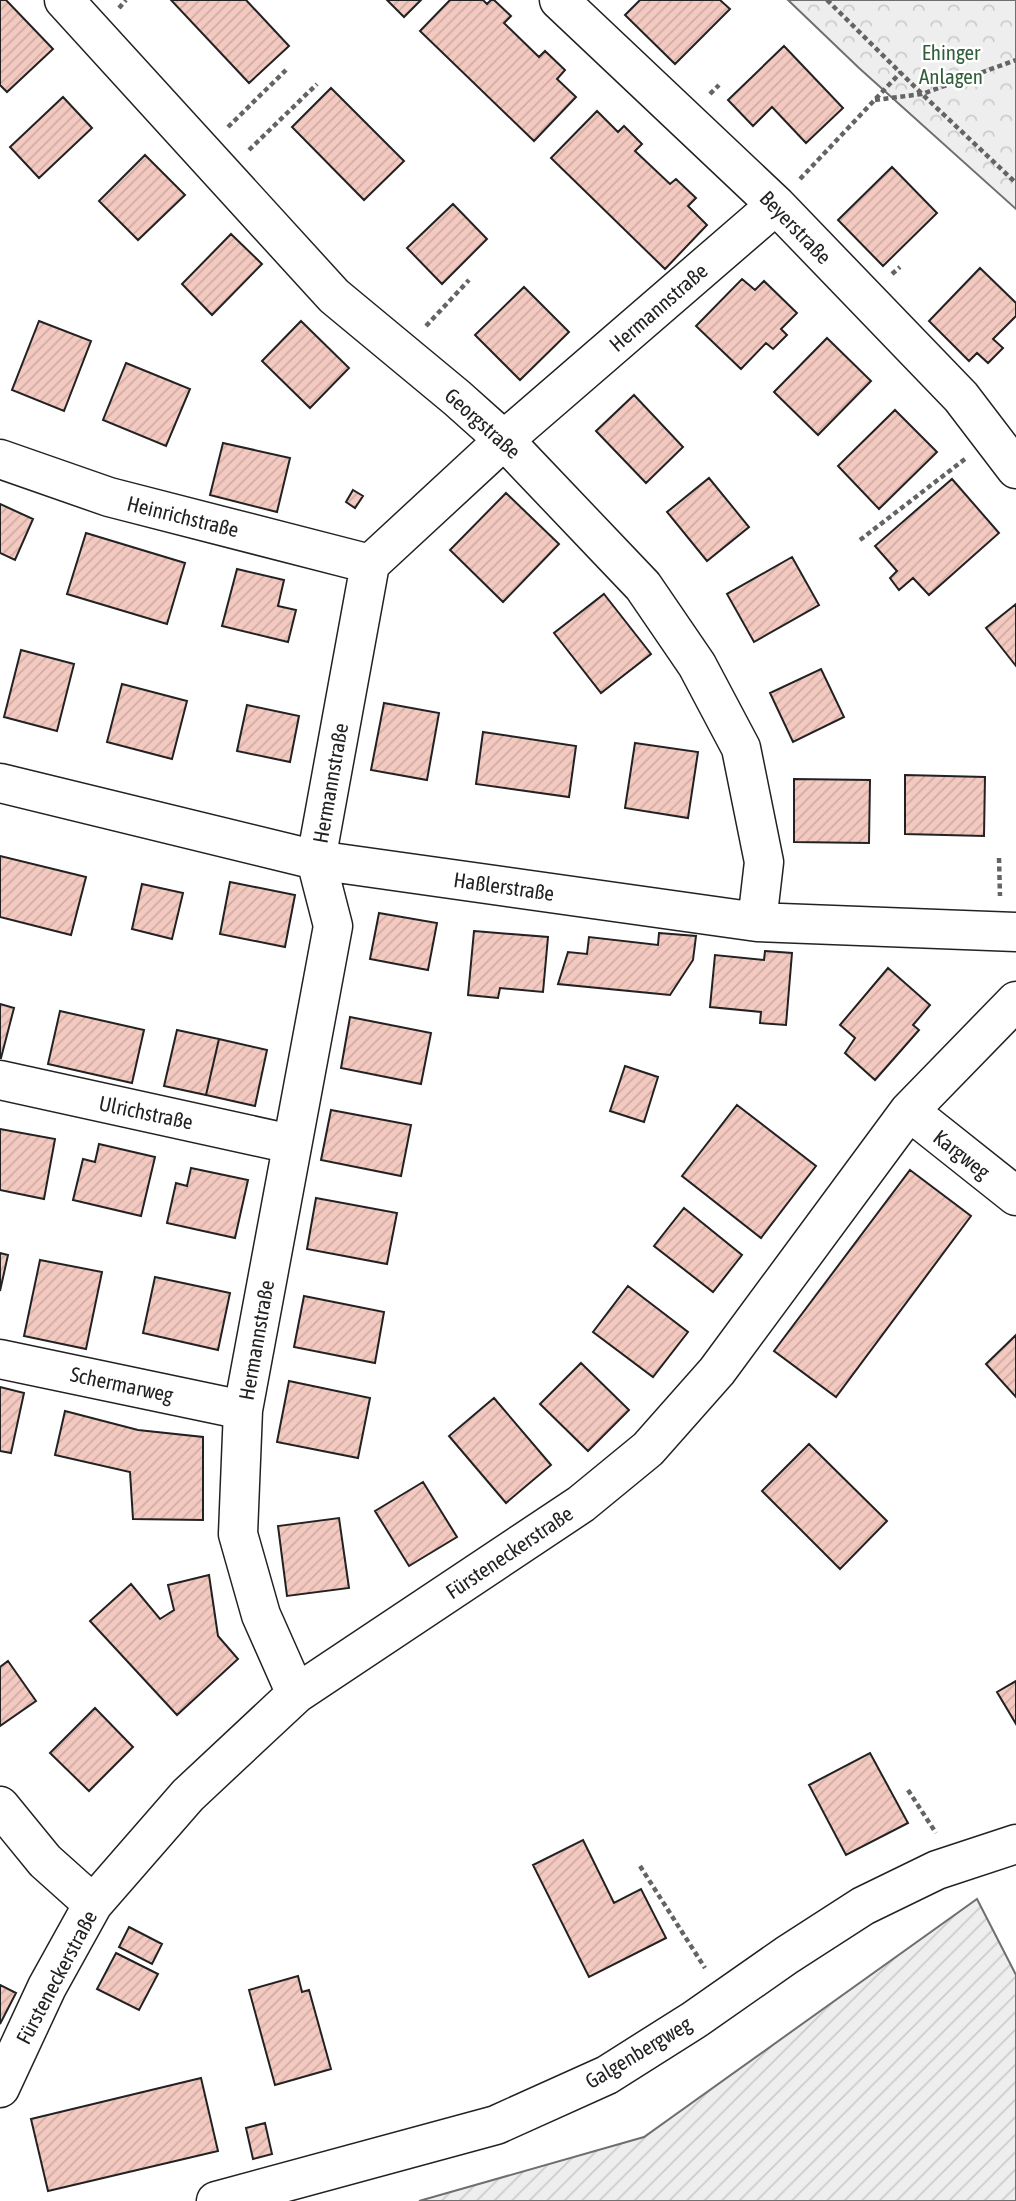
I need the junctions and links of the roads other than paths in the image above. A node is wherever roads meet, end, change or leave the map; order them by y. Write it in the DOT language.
graph roads {
  1 [pos="64,0"];
  2 [pos="559,0"];
  3 [pos="776,205"];
  4 [pos="504,440"];
  5 [pos="0,459"];
  6 [pos="1016,469"];
  7 [pos="370,564"];
  8 [pos="0,783"];
  9 [pos="316,860"];
  10 [pos="757,922"];
  11 [pos="1016,932"];
  12 [pos="1016,1000"];
  13 [pos="0,1080"];
  14 [pos="909,1111"];
  15 [pos="292,1144"];
  16 [pos="1016,1196"];
  17 [pos="0,1359"];
  18 [pos="243,1410"];
  19 [pos="296,1694"];
  20 [pos="0,1806"];
  21 [pos="1016,1844"];
  22 [pos="93,1904"];
  23 [pos="0,2088"];
  24 [pos="224,2199"];
  1 -- 4 [label="street, Georgstraße"];
  2 -- 3 [label="street, Beyerstraße"];
  3 -- 4 [label="street, Hermannstraße"];
  3 -- 6 [label="street, Beyerstraße"];
  4 -- 7 [label="street, Hermannstraße"];
  4 -- 10 [label="street, Georgstraße"];
  5 -- 7 [label="street, Heinrichstraße"];
  7 -- 9 [label="street, Hermannstraße"];
  8 -- 9 [label="street, Haßlerstraße"];
  9 -- 10 [label="street, Haßlerstraße"];
  9 -- 15 [label="street, Hermannstraße"];
  10 -- 11 [label="street, Haßlerstraße"];
  12 -- 14 [label="street, Fürsteneckerstraße"];
  13 -- 15 [label="street, Ulrichstraße"];
  14 -- 16 [label="street, Kargweg"];
  14 -- 19 [label="street, Fürsteneckerstraße"];
  15 -- 18 [label="street, Hermannstraße"];
  17 -- 18 [label="street, Schermarweg"];
  18 -- 19 [label="street, Hermannstraße"];
  19 -- 22 [label="street, Fürsteneckerstraße"];
  20 -- 22 [label="street"];
  21 -- 24 [label="street, Galgenbergweg"];
  22 -- 23 [label="street, Fürsteneckerstraße"];
}
